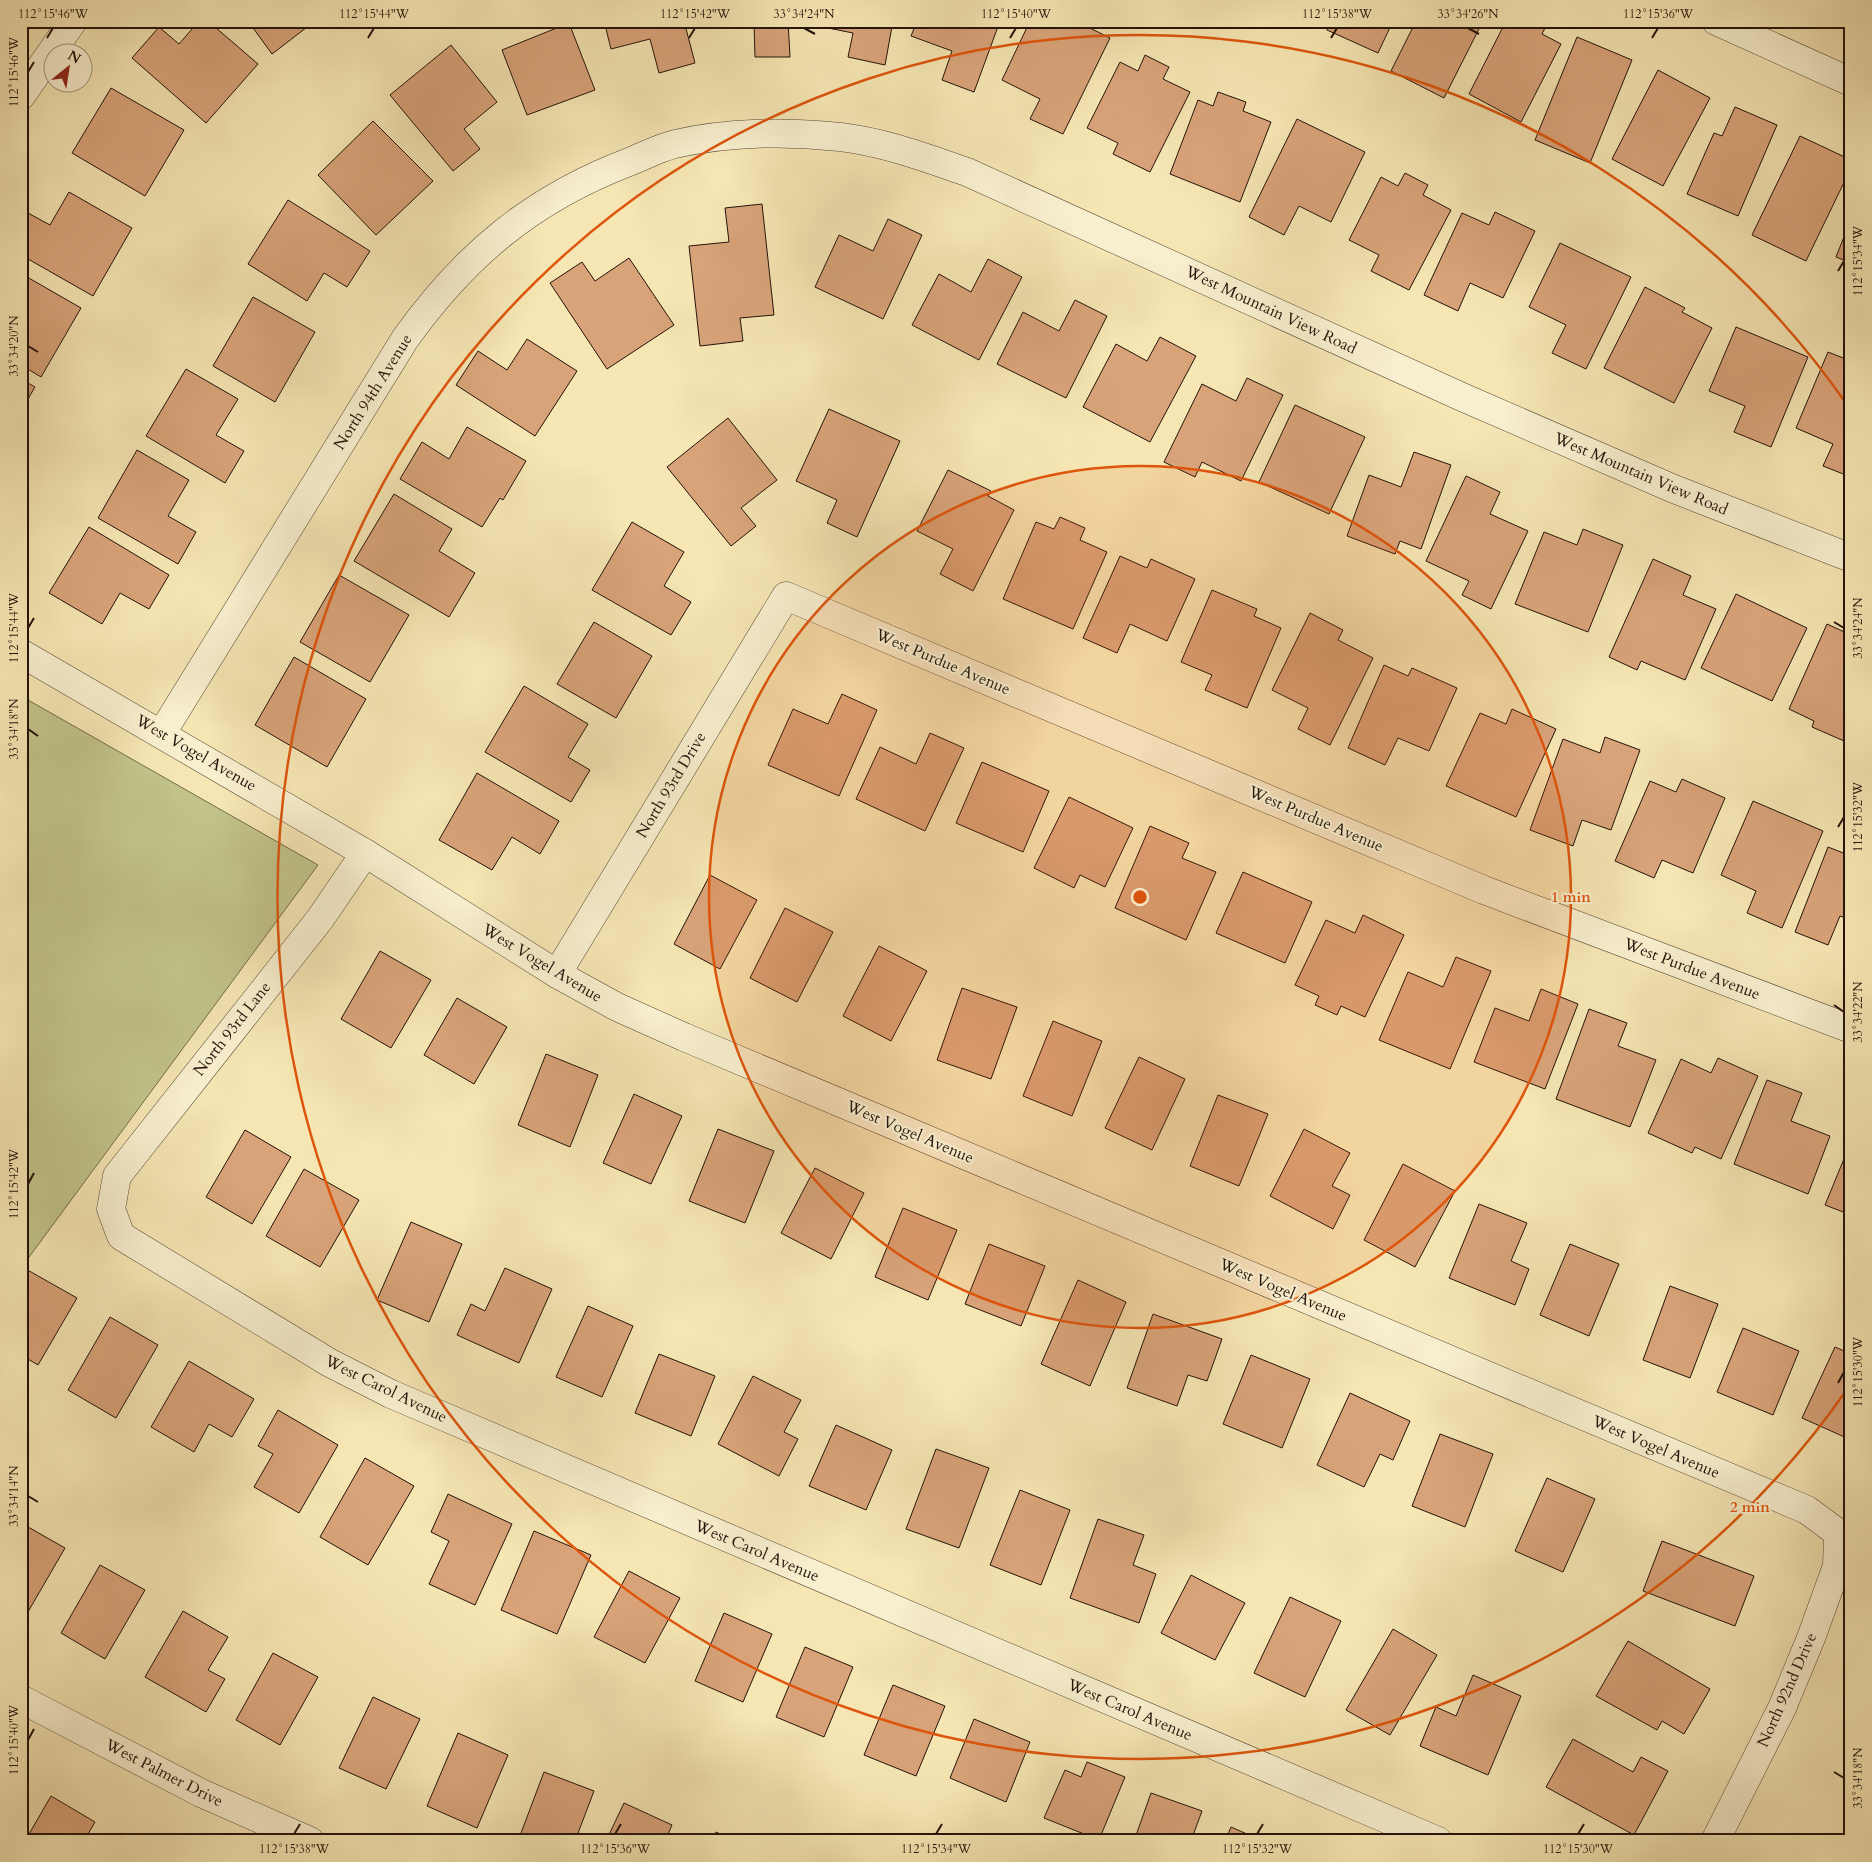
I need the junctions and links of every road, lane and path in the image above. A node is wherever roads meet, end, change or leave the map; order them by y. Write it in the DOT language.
graph roads {
  1 [pos="73,21"];
  2 [pos="1716,21"];
  3 [pos="1851,82"];
  4 [pos="21,96"];
  5 [pos="675,144"];
  6 [pos="1851,558"];
  7 [pos="786,596"];
  8 [pos="21,653"];
  9 [pos="162,733"];
  10 [pos="365,854"];
  11 [pos="557,974"];
  12 [pos="1851,1029"];
  13 [pos="111,1208"];
  14 [pos="1838,1533"];
  15 [pos="21,1699"];
  16 [pos="310,1841"];
  17 [pos="1438,1841"];
  18 [pos="1715,1841"];
  1 -- 4 [label="street"];
  2 -- 3 [label="street"];
  5 -- 6 [label="street, West Mountain View Road"];
  5 -- 9 [label="street, North 94th Avenue"];
  7 -- 11 [label="street, North 93rd Drive"];
  7 -- 12 [label="street, West Purdue Avenue"];
  8 -- 9 [label="street, West Vogel Avenue"];
  9 -- 10 [label="street, West Vogel Avenue"];
  10 -- 11 [label="street, West Vogel Avenue"];
  10 -- 13 [label="street, North 93rd Lane"];
  11 -- 14 [label="street, West Vogel Avenue"];
  13 -- 17 [label="street, West Carol Avenue"];
  14 -- 18 [label="street, North 92nd Drive"];
  15 -- 16 [label="street, West Palmer Drive"];
}
